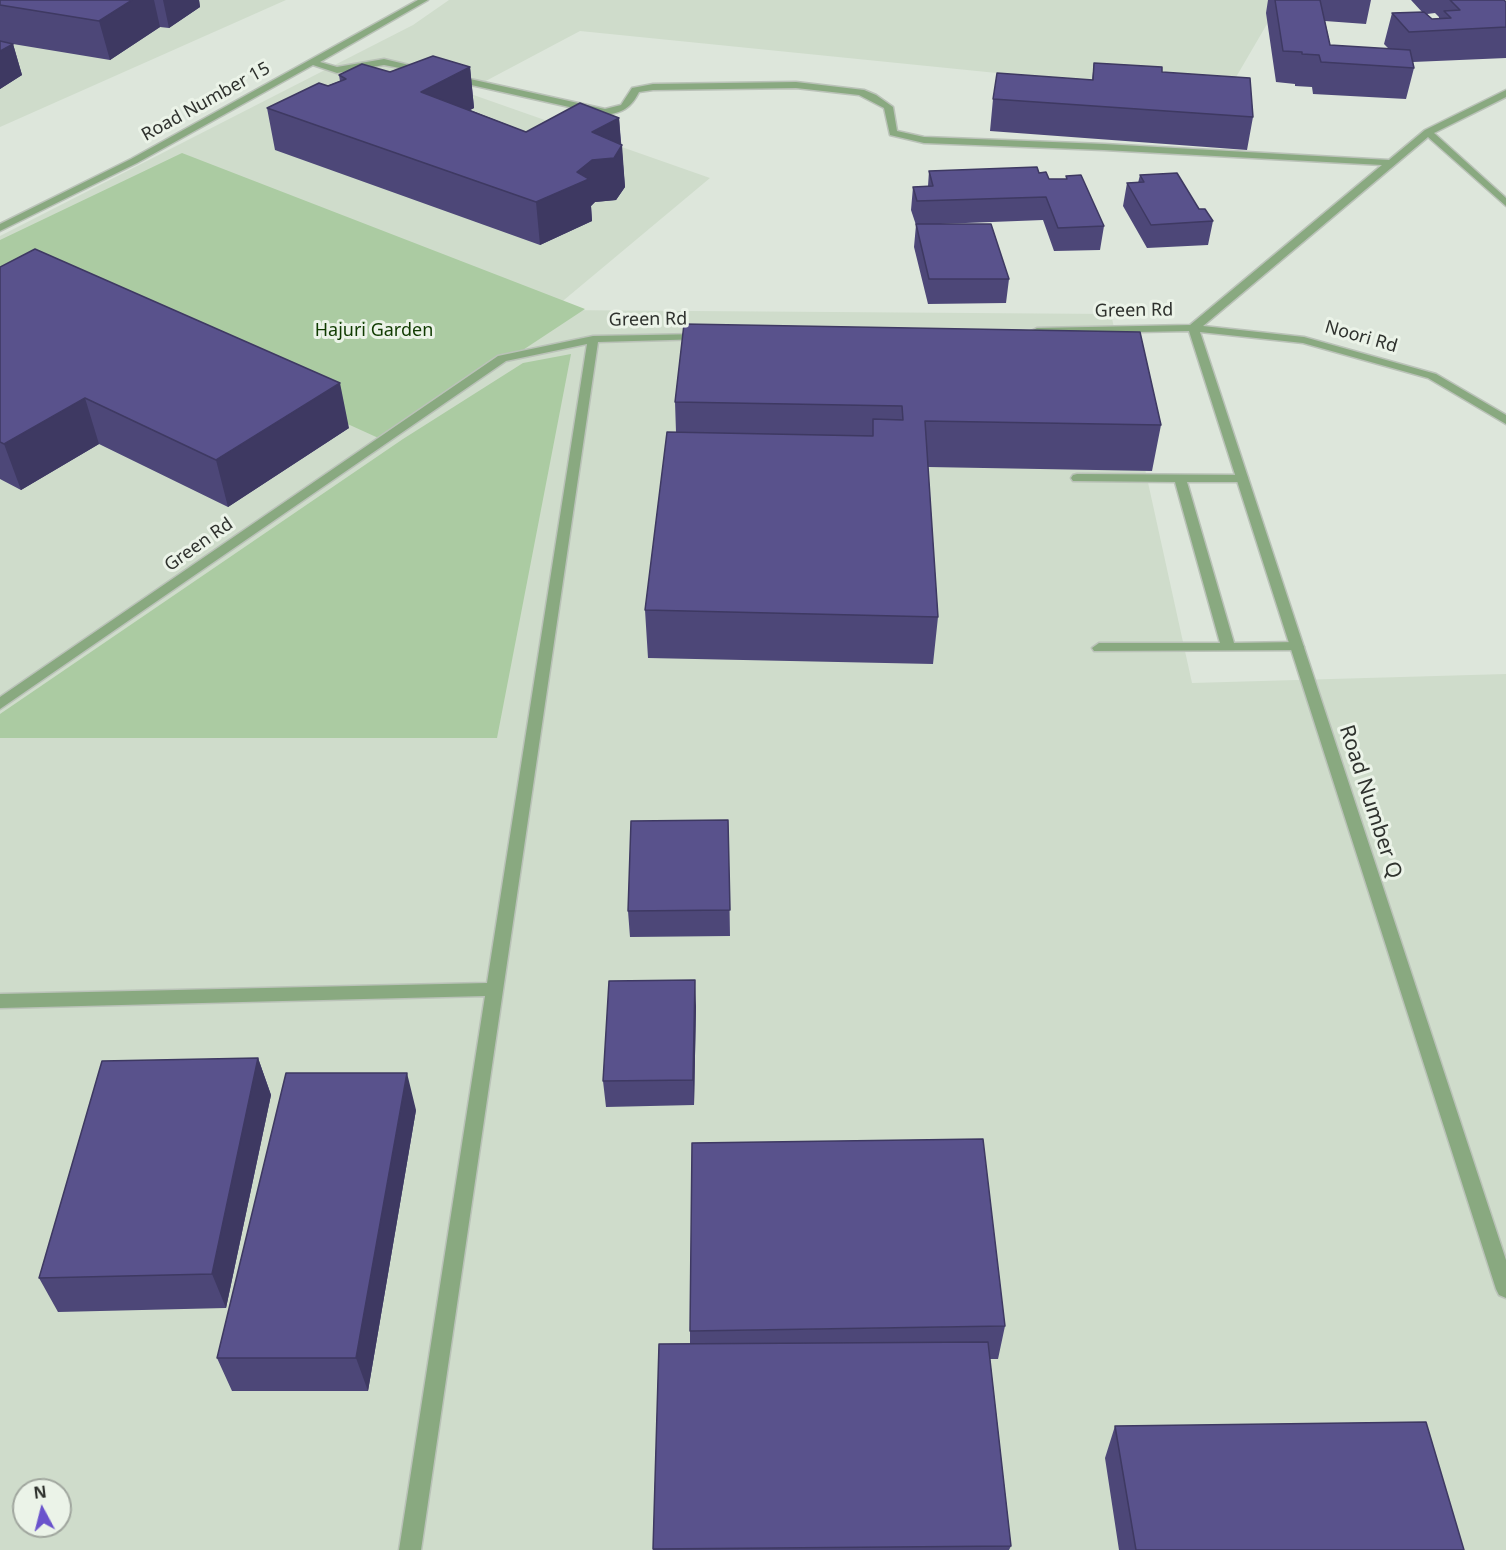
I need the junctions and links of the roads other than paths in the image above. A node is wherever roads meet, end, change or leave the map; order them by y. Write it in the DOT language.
graph roads {
  1 [pos="424,0"];
  2 [pos="312,62"];
  3 [pos="430,73"];
  4 [pos="441,76"];
  5 [pos="1506,93"];
  6 [pos="1428,132"];
  7 [pos="1390,163"];
  8 [pos="1506,203"];
  9 [pos="0,228"];
  10 [pos="1193,328"];
  11 [pos="1019,331"];
  12 [pos="712,337"];
  13 [pos="593,339"];
  14 [pos="1506,420"];
  15 [pos="1077,478"];
  16 [pos="1180,478"];
  17 [pos="1242,478"];
  18 [pos="1228,647"];
  19 [pos="1297,647"];
  20 [pos="1099,648"];
  21 [pos="0,704"];
  22 [pos="496,989"];
  23 [pos="0,1001"];
  24 [pos="1506,1289"];
  25 [pos="410,1550"];
  1 -- 2 [label="street, Road Number 15"];
  2 -- 3 [label="street"];
  2 -- 9 [label="street, Road Number 15"];
  4 -- 7 [label="street"];
  5 -- 6 [label="street, Green Rd"];
  6 -- 7 [label="street, Green Rd"];
  6 -- 8 [label="street"];
  7 -- 10 [label="street, Green Rd"];
  10 -- 11 [label="street, Green Rd"];
  10 -- 14 [label="street, Noori Rd"];
  10 -- 17 [label="street, Road Number Q"];
  12 -- 13 [label="street, Green Rd"];
  13 -- 21 [label="street, Green Rd"];
  13 -- 22 [label="street"];
  15 -- 16 [label="street"];
  16 -- 17 [label="street"];
  16 -- 18 [label="street"];
  17 -- 19 [label="street, Road Number Q"];
  18 -- 19 [label="street"];
  18 -- 20 [label="street"];
  19 -- 24 [label="street, Road Number Q"];
  22 -- 23 [label="street"];
  22 -- 25 [label="street"];
}
